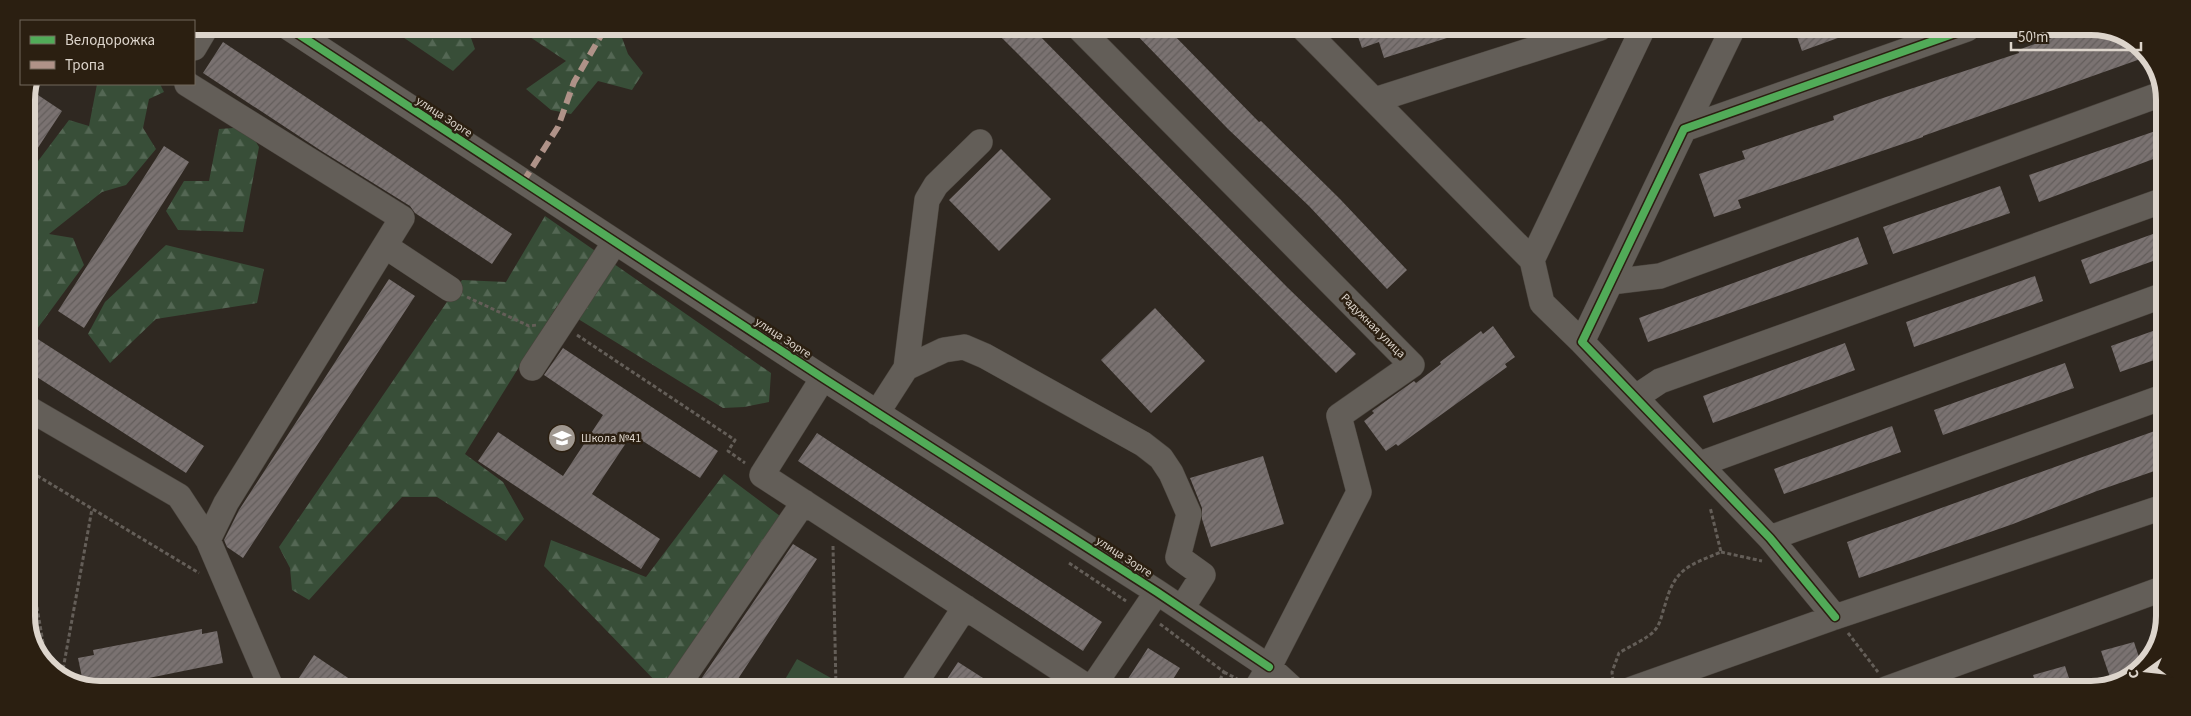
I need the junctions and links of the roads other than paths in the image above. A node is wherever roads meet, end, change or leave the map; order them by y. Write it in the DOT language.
graph roads {
  1 [pos="202,35"];
  2 [pos="300,35"];
  3 [pos="1086,35"];
  4 [pos="1310,35"];
  5 [pos="1578,35"];
  6 [pos="1640,35"];
  7 [pos="1729,35"];
  8 [pos="1950,35"];
  9 [pos="195,46"];
  10 [pos="189,85"];
  11 [pos="2156,97"];
  12 [pos="1375,100"];
  13 [pos="1684,129"];
  14 [pos="980,142"];
  15 [pos="2156,203"];
  16 [pos="615,242"];
  17 [pos="385,246"];
  18 [pos="1532,260"];
  19 [pos="1611,282"];
  20 [pos="450,289"];
  21 [pos="2156,298"];
  22 [pos="1582,342"];
  23 [pos="532,368"];
  24 [pos="906,368"];
  25 [pos="824,378"];
  26 [pos="1636,397"];
  27 [pos="2156,399"];
  28 [pos="35,411"];
  29 [pos="877,412"];
  30 [pos="1700,464"];
  31 [pos="804,502"];
  32 [pos="2156,509"];
  33 [pos="1770,538"];
  34 [pos="208,540"];
  35 [pos="2156,591"];
  36 [pos="1157,592"];
  37 [pos="965,607"];
  38 [pos="1182,608"];
  39 [pos="1835,617"];
  40 [pos="1269,667"];
  41 [pos="268,681"];
  42 [pos="681,681"];
  43 [pos="917,681"];
  44 [pos="1080,681"];
  45 [pos="1096,681"];
  46 [pos="1261,681"];
  47 [pos="1284,681"];
  48 [pos="1655,681"];
  49 [pos="1912,681"];
  1 -- 9 [label="street"];
  2 -- 16 [label="street, улица Зорге"];
  3 -- 40 [label="street, Радужная улица"];
  4 -- 12 [label="street"];
  5 -- 12 [label="street"];
  6 -- 18 [label="street"];
  7 -- 13 [label="street"];
  8 -- 13 [label="street"];
  10 -- 17 [label="street"];
  11 -- 19 [label="street"];
  12 -- 18 [label="street"];
  13 -- 19 [label="street"];
  14 -- 24 [label="street"];
  15 -- 26 [label="street"];
  16 -- 23 [label="street"];
  16 -- 25 [label="street, улица Зорге"];
  17 -- 20 [label="street"];
  17 -- 34 [label="street"];
  18 -- 22 [label="street"];
  19 -- 22 [label="street"];
  21 -- 30 [label="street"];
  22 -- 26 [label="street"];
  24 -- 29 [label="street"];
  24 -- 38 [label="street"];
  25 -- 29 [label="street, улица Зорге"];
  25 -- 31 [label="street"];
  26 -- 30 [label="street"];
  27 -- 33 [label="street"];
  28 -- 34 [label="street"];
  29 -- 36 [label="street, улица Зорге"];
  30 -- 33 [label="street"];
  31 -- 37 [label="street"];
  31 -- 42 [label="street"];
  32 -- 39 [label="street"];
  33 -- 39 [label="street"];
  34 -- 41 [label="street"];
  35 -- 49 [label="street"];
  36 -- 38 [label="street, улица Зорге"];
  36 -- 45 [label="street"];
  37 -- 43 [label="street"];
  37 -- 44 [label="street"];
  38 -- 40 [label="street, улица Зорге"];
  39 -- 48 [label="street"];
  40 -- 46 [label="street"];
  40 -- 47 [label="street, улица Зорге"];
}
